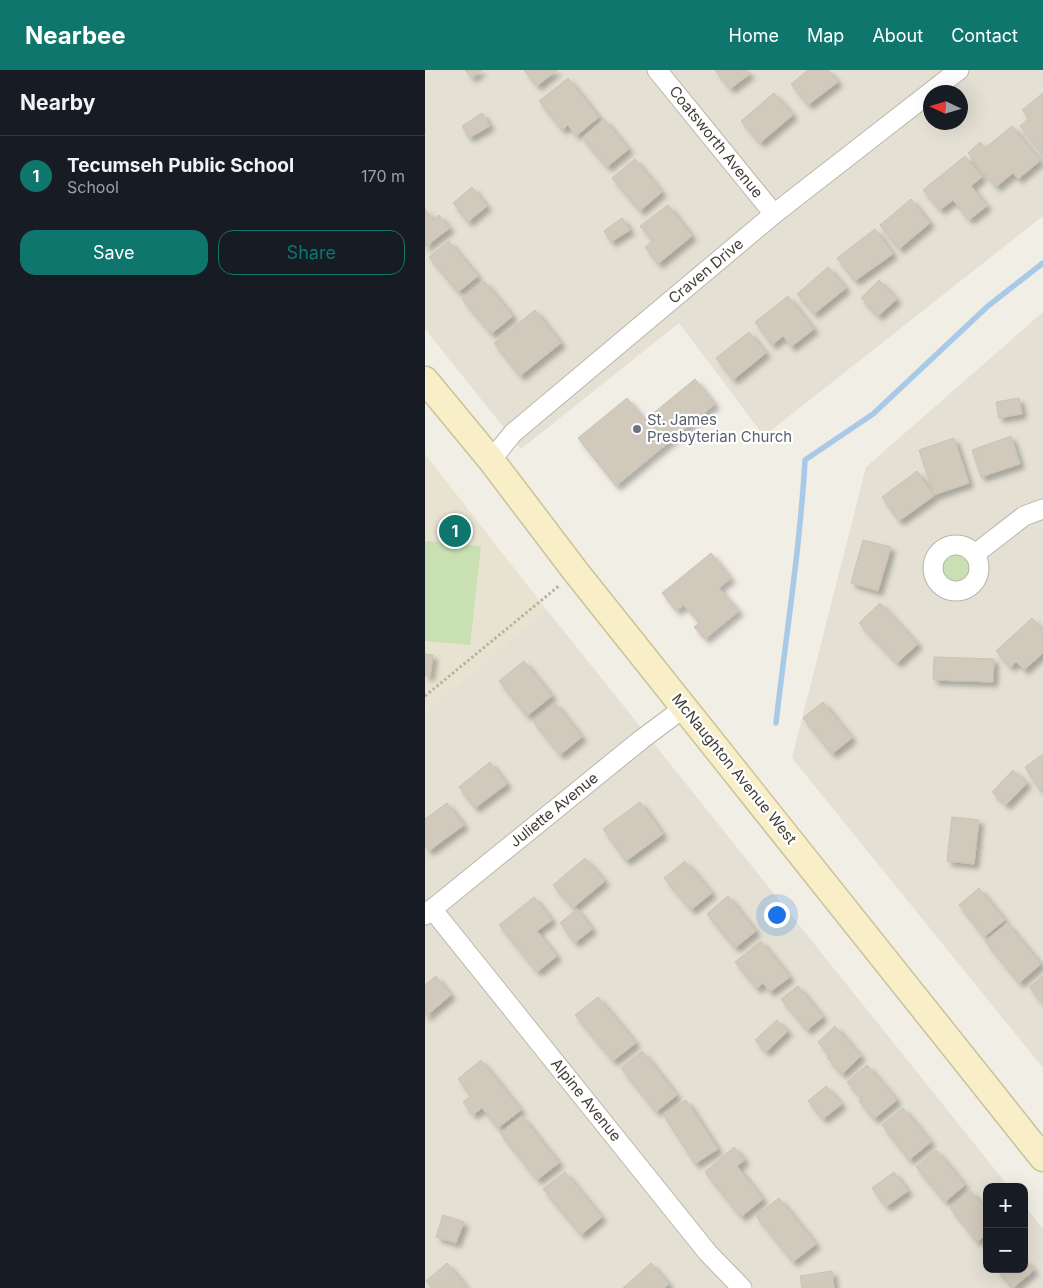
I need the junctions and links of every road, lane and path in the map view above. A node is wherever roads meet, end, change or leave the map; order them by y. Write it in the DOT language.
graph roads {
  1 [pos="657,70"];
  2 [pos="959,70"];
  3 [pos="774,214"];
  4 [pos="425,380"];
  5 [pos="491,460"];
  6 [pos="1043,509"];
  7 [pos="975,554"];
  8 [pos="576,572"];
  9 [pos="425,696"];
  10 [pos="685,707"];
  11 [pos="429,912"];
  12 [pos="1043,1158"];
  13 [pos="742,1288"];
  1 -- 3 [label="street, Coatsworth Avenue"];
  2 -- 3 [label="street, Craven Drive"];
  3 -- 5 [label="street, Craven Drive"];
  4 -- 5 [label="main road, McNaughton Avenue West"];
  5 -- 8 [label="main road, McNaughton Avenue West"];
  6 -- 7 [label="street"];
  8 -- 9 [label="path"];
  8 -- 10 [label="main road, McNaughton Avenue West"];
  10 -- 11 [label="street, Juliette Avenue"];
  10 -- 12 [label="main road, McNaughton Avenue West"];
  11 -- 13 [label="street, Alpine Avenue"];
}
